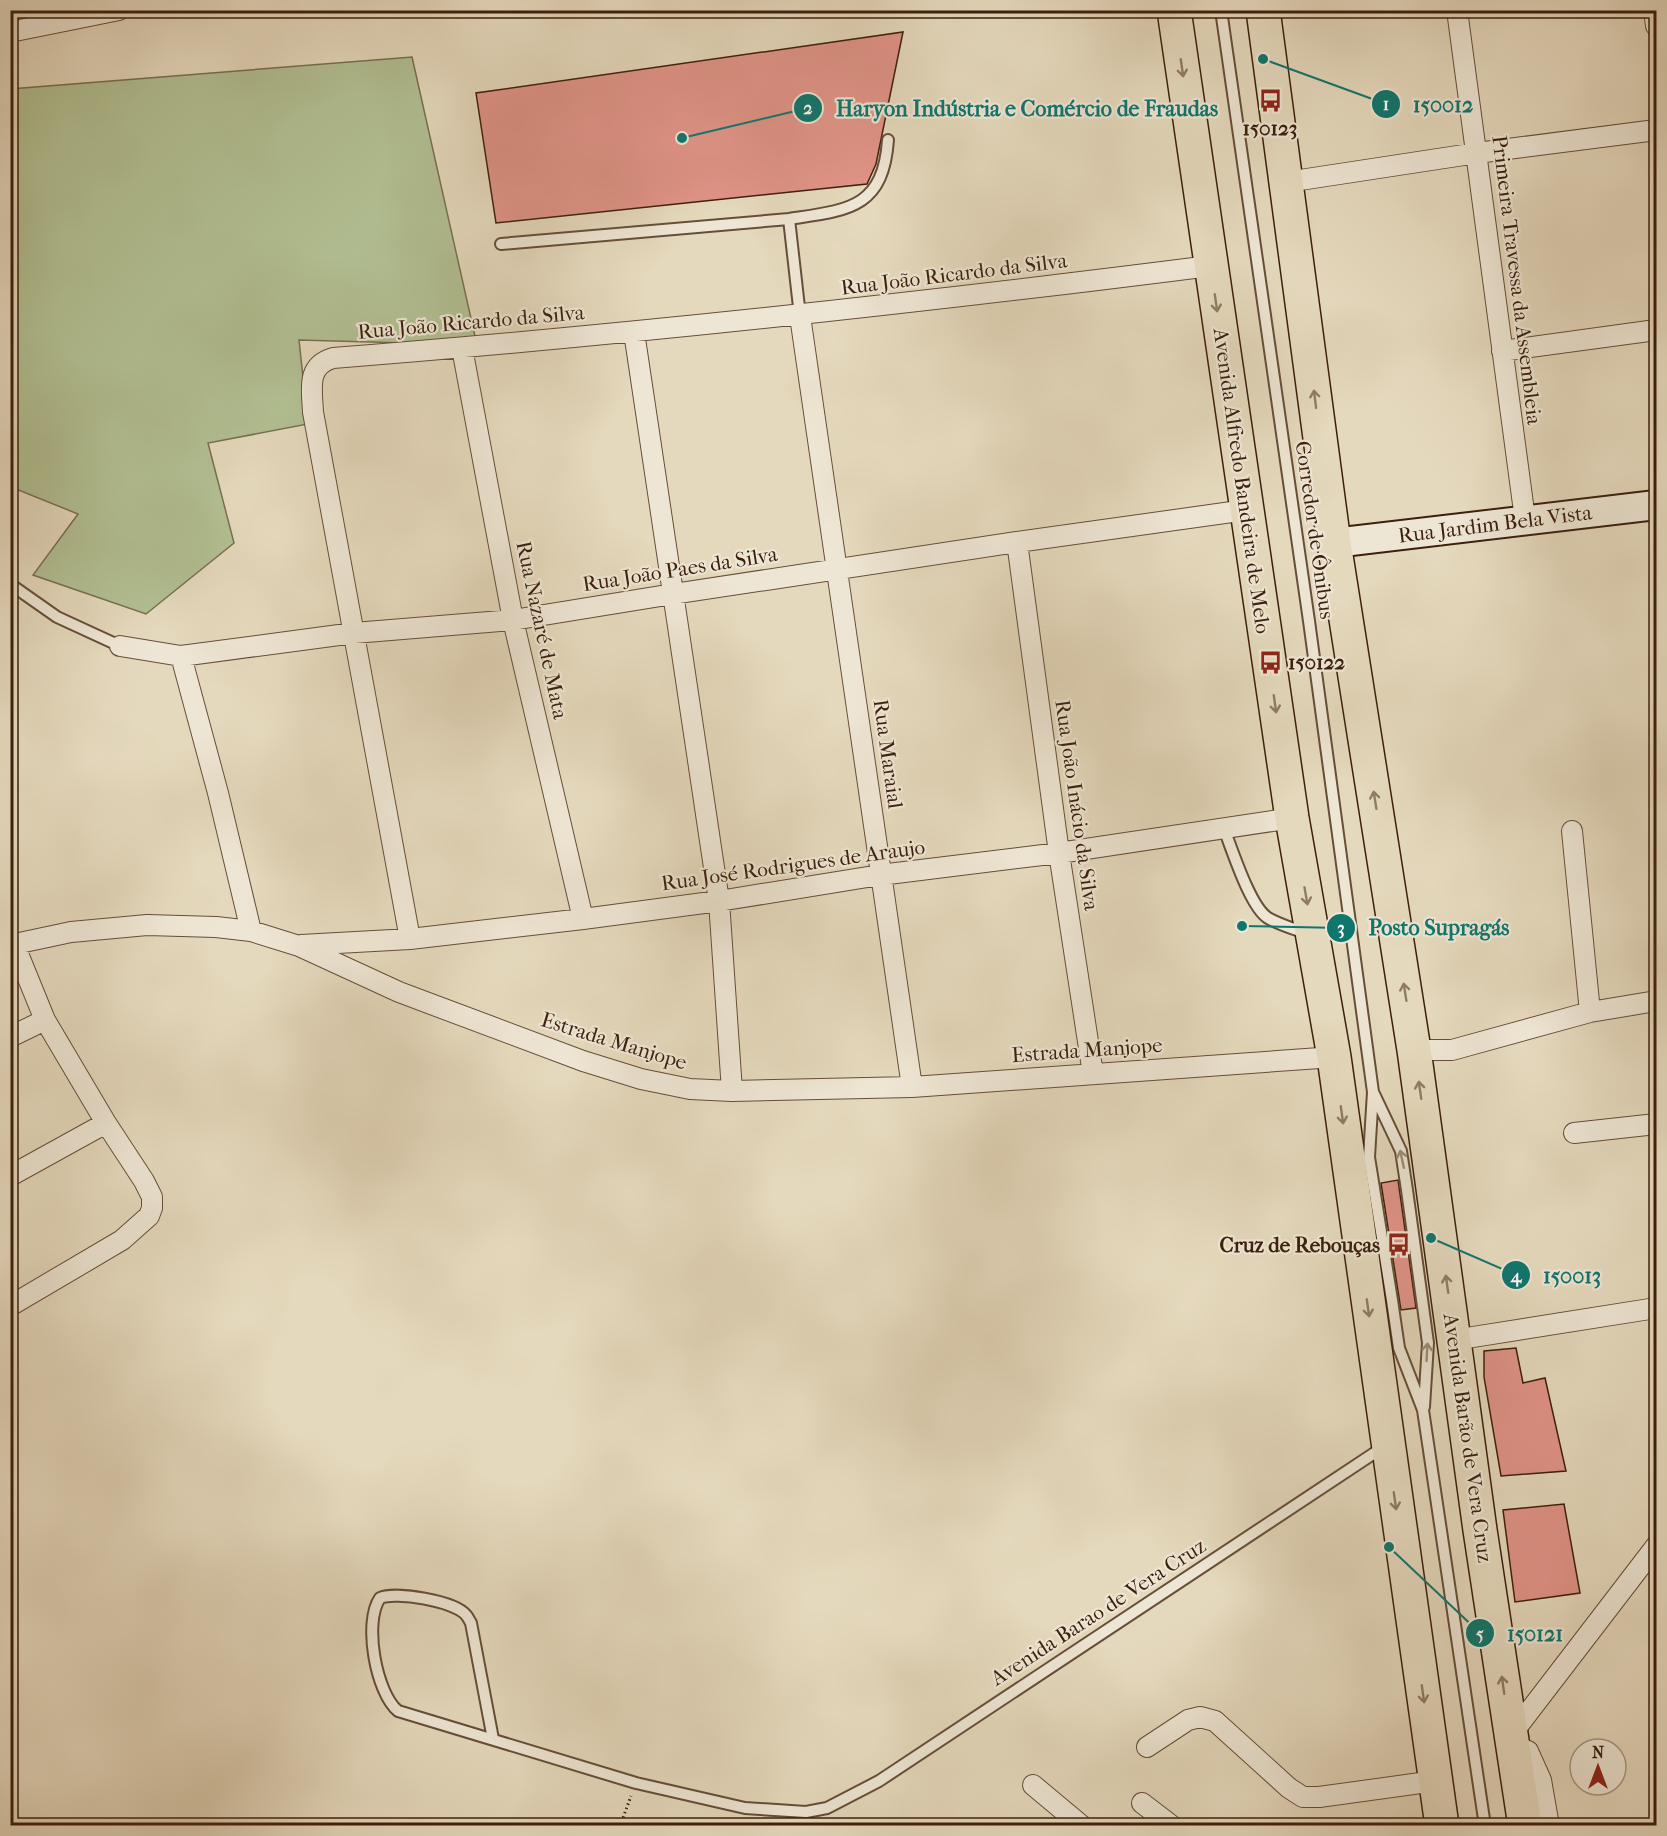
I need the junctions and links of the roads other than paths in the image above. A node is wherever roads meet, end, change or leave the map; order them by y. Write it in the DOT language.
graph roads {
  1 [pos="119,10"];
  2 [pos="1174,10"];
  3 [pos="1221,10"];
  4 [pos="1263,10"];
  5 [pos="1457,10"];
  6 [pos="1654,10"];
  7 [pos="1656,26"];
  8 [pos="10,32"];
  9 [pos="1656,130"];
  10 [pos="888,140"];
  11 [pos="1477,153"];
  12 [pos="1287,182"];
  13 [pos="789,219"];
  14 [pos="501,244"];
  15 [pos="1210,267"];
  16 [pos="800,316"];
  17 [pos="1656,330"];
  18 [pos="634,332"];
  19 [pos="462,348"];
  20 [pos="1502,351"];
  21 [pos="1656,505"];
  22 [pos="1246,510"];
  23 [pos="1525,519"];
  24 [pos="1017,542"];
  25 [pos="1334,543"];
  26 [pos="838,569"];
  27 [pos="10,584"];
  28 [pos="673,594"];
  29 [pos="513,620"];
  30 [pos="354,633"];
  31 [pos="120,646"];
  32 [pos="181,656"];
  33 [pos="1292,818"];
  34 [pos="1224,829"];
  35 [pos="1572,831"];
  36 [pos="1059,853"];
  37 [pos="880,875"];
  38 [pos="719,901"];
  39 [pos="582,920"];
  40 [pos="251,931"];
  41 [pos="1313,936"];
  42 [pos="410,939"];
  43 [pos="12,945"];
  44 [pos="299,946"];
  45 [pos="1650,1002"];
  46 [pos="1590,1012"];
  47 [pos="45,1020"];
  48 [pos="10,1037"];
  49 [pos="1414,1050"];
  50 [pos="1334,1057"];
  51 [pos="1093,1074"];
  52 [pos="912,1087"];
  53 [pos="732,1091"];
  54 [pos="1372,1092"];
  55 [pos="106,1123"];
  56 [pos="1656,1124"];
  57 [pos="1574,1133"];
  58 [pos="10,1176"];
  59 [pos="10,1306"];
  60 [pos="1656,1308"];
  61 [pos="1454,1340"];
  62 [pos="1423,1410"];
  63 [pos="1388,1445"];
  64 [pos="1656,1546"];
  65 [pos="493,1739"];
  66 [pos="1512,1740"];
  67 [pos="1147,1747"];
  68 [pos="1435,1781"];
  69 [pos="1033,1785"];
  70 [pos="1142,1803"];
  71 [pos="1082,1826"];
  72 [pos="1172,1826"];
  73 [pos="1442,1826"];
  74 [pos="1485,1826"];
  75 [pos="1525,1826"];
  76 [pos="1549,1826"];
  1 -- 8 [label="street"];
  2 -- 15 [label="highway, Avenida Alfredo Bandeira de Melo, one-way"];
  3 -- 54 [label="lane, Corredor de Ônibus"];
  4 -- 12 [label="highway"];
  5 -- 11 [label="street, Primeira Travessa da Assembleia"];
  6 -- 7 [label="street"];
  9 -- 11 [label="street"];
  10 -- 13 [label="lane"];
  11 -- 12 [label="street"];
  11 -- 20 [label="street, Primeira Travessa da Assembleia"];
  25 -- 12 [label="highway, one-way"];
  13 -- 14 [label="lane"];
  13 -- 16 [label="lane"];
  15 -- 16 [label="street, Rua João Ricardo da Silva"];
  15 -- 22 [label="highway, Avenida Alfredo Bandeira de Melo, one-way"];
  16 -- 18 [label="street, Rua João Ricardo da Silva"];
  16 -- 26 [label="street, Rua Maraial"];
  17 -- 20 [label="street"];
  18 -- 19 [label="street, Rua João Ricardo da Silva"];
  18 -- 28 [label="street"];
  19 -- 29 [label="street, Rua Nazaré de Mata"];
  19 -- 30 [label="street, Rua João Ricardo da Silva"];
  20 -- 23 [label="street, Primeira Travessa da Assembleia"];
  21 -- 23 [label="main road, Rua Jardim Bela Vista"];
  22 -- 24 [label="street, Rua João Paes da Silva"];
  22 -- 33 [label="highway, Avenida Alfredo Bandeira de Melo, one-way"];
  23 -- 25 [label="main road, Rua Jardim Bela Vista"];
  24 -- 26 [label="street, Rua João Paes da Silva"];
  24 -- 36 [label="street, Rua João Inácio da Silva"];
  49 -- 25 [label="highway, one-way"];
  26 -- 28 [label="street, Rua João Paes da Silva"];
  26 -- 37 [label="street, Rua Maraial"];
  27 -- 31 [label="lane"];
  28 -- 29 [label="street, Rua João Paes da Silva"];
  28 -- 38 [label="street"];
  29 -- 30 [label="street, Rua João Paes da Silva"];
  29 -- 39 [label="street, Rua Nazaré de Mata"];
  30 -- 32 [label="street, Rua João Paes da Silva"];
  30 -- 42 [label="street, Rua João Ricardo da Silva"];
  31 -- 32 [label="street, Rua João Paes da Silva"];
  32 -- 40 [label="street"];
  33 -- 34 [label="street, Rua José Rodrigues de Araujo"];
  33 -- 41 [label="highway, Avenida Alfredo Bandeira de Melo, one-way"];
  34 -- 36 [label="street, Rua José Rodrigues de Araujo"];
  34 -- 41 [label="lane"];
  35 -- 46 [label="street"];
  36 -- 37 [label="street, Rua José Rodrigues de Araujo"];
  36 -- 51 [label="street, Rua João Inácio da Silva"];
  37 -- 38 [label="street, Rua José Rodrigues de Araujo"];
  37 -- 52 [label="street, Rua Maraial"];
  38 -- 39 [label="street, Rua José Rodrigues de Araujo"];
  38 -- 53 [label="street"];
  39 -- 42 [label="street, Rua José Rodrigues de Araujo"];
  40 -- 43 [label="street, Estrada Manjope"];
  40 -- 44 [label="street, Estrada Manjope"];
  41 -- 50 [label="highway, Avenida Alfredo Bandeira de Melo"];
  42 -- 44 [label="street, Rua José Rodrigues de Araujo"];
  43 -- 47 [label="street"];
  44 -- 53 [label="street, Estrada Manjope"];
  45 -- 46 [label="street"];
  46 -- 49 [label="street"];
  47 -- 48 [label="street"];
  47 -- 55 [label="street"];
  61 -- 49 [label="highway, Avenida Barão de Vera Cruz, one-way"];
  50 -- 51 [label="street, Estrada Manjope"];
  50 -- 63 [label="highway, one-way"];
  51 -- 52 [label="street, Estrada Manjope"];
  52 -- 53 [label="street, Estrada Manjope"];
  54 -- 62 [label="lane, Corredor de Ônibus"];
  62 -- 54 [label="lane, Corredor de Ônibus, one-way"];
  55 -- 58 [label="street"];
  55 -- 59 [label="street"];
  56 -- 57 [label="street"];
  60 -- 61 [label="street"];
  66 -- 61 [label="highway, Avenida Barão de Vera Cruz, one-way"];
  62 -- 74 [label="lane, Corredor de Ônibus"];
  63 -- 65 [label="lane, Avenida Barao de Vera Cruz"];
  63 -- 68 [label="highway, one-way"];
  64 -- 66 [label="street"];
  65 -- 65 [label="lane"];
  66 -- 75 [label="highway, Avenida Barão de Vera Cruz"];
  66 -- 76 [label="street"];
  67 -- 68 [label="street"];
  68 -- 73 [label="highway"];
  69 -- 71 [label="street"];
  70 -- 72 [label="street"];
}
